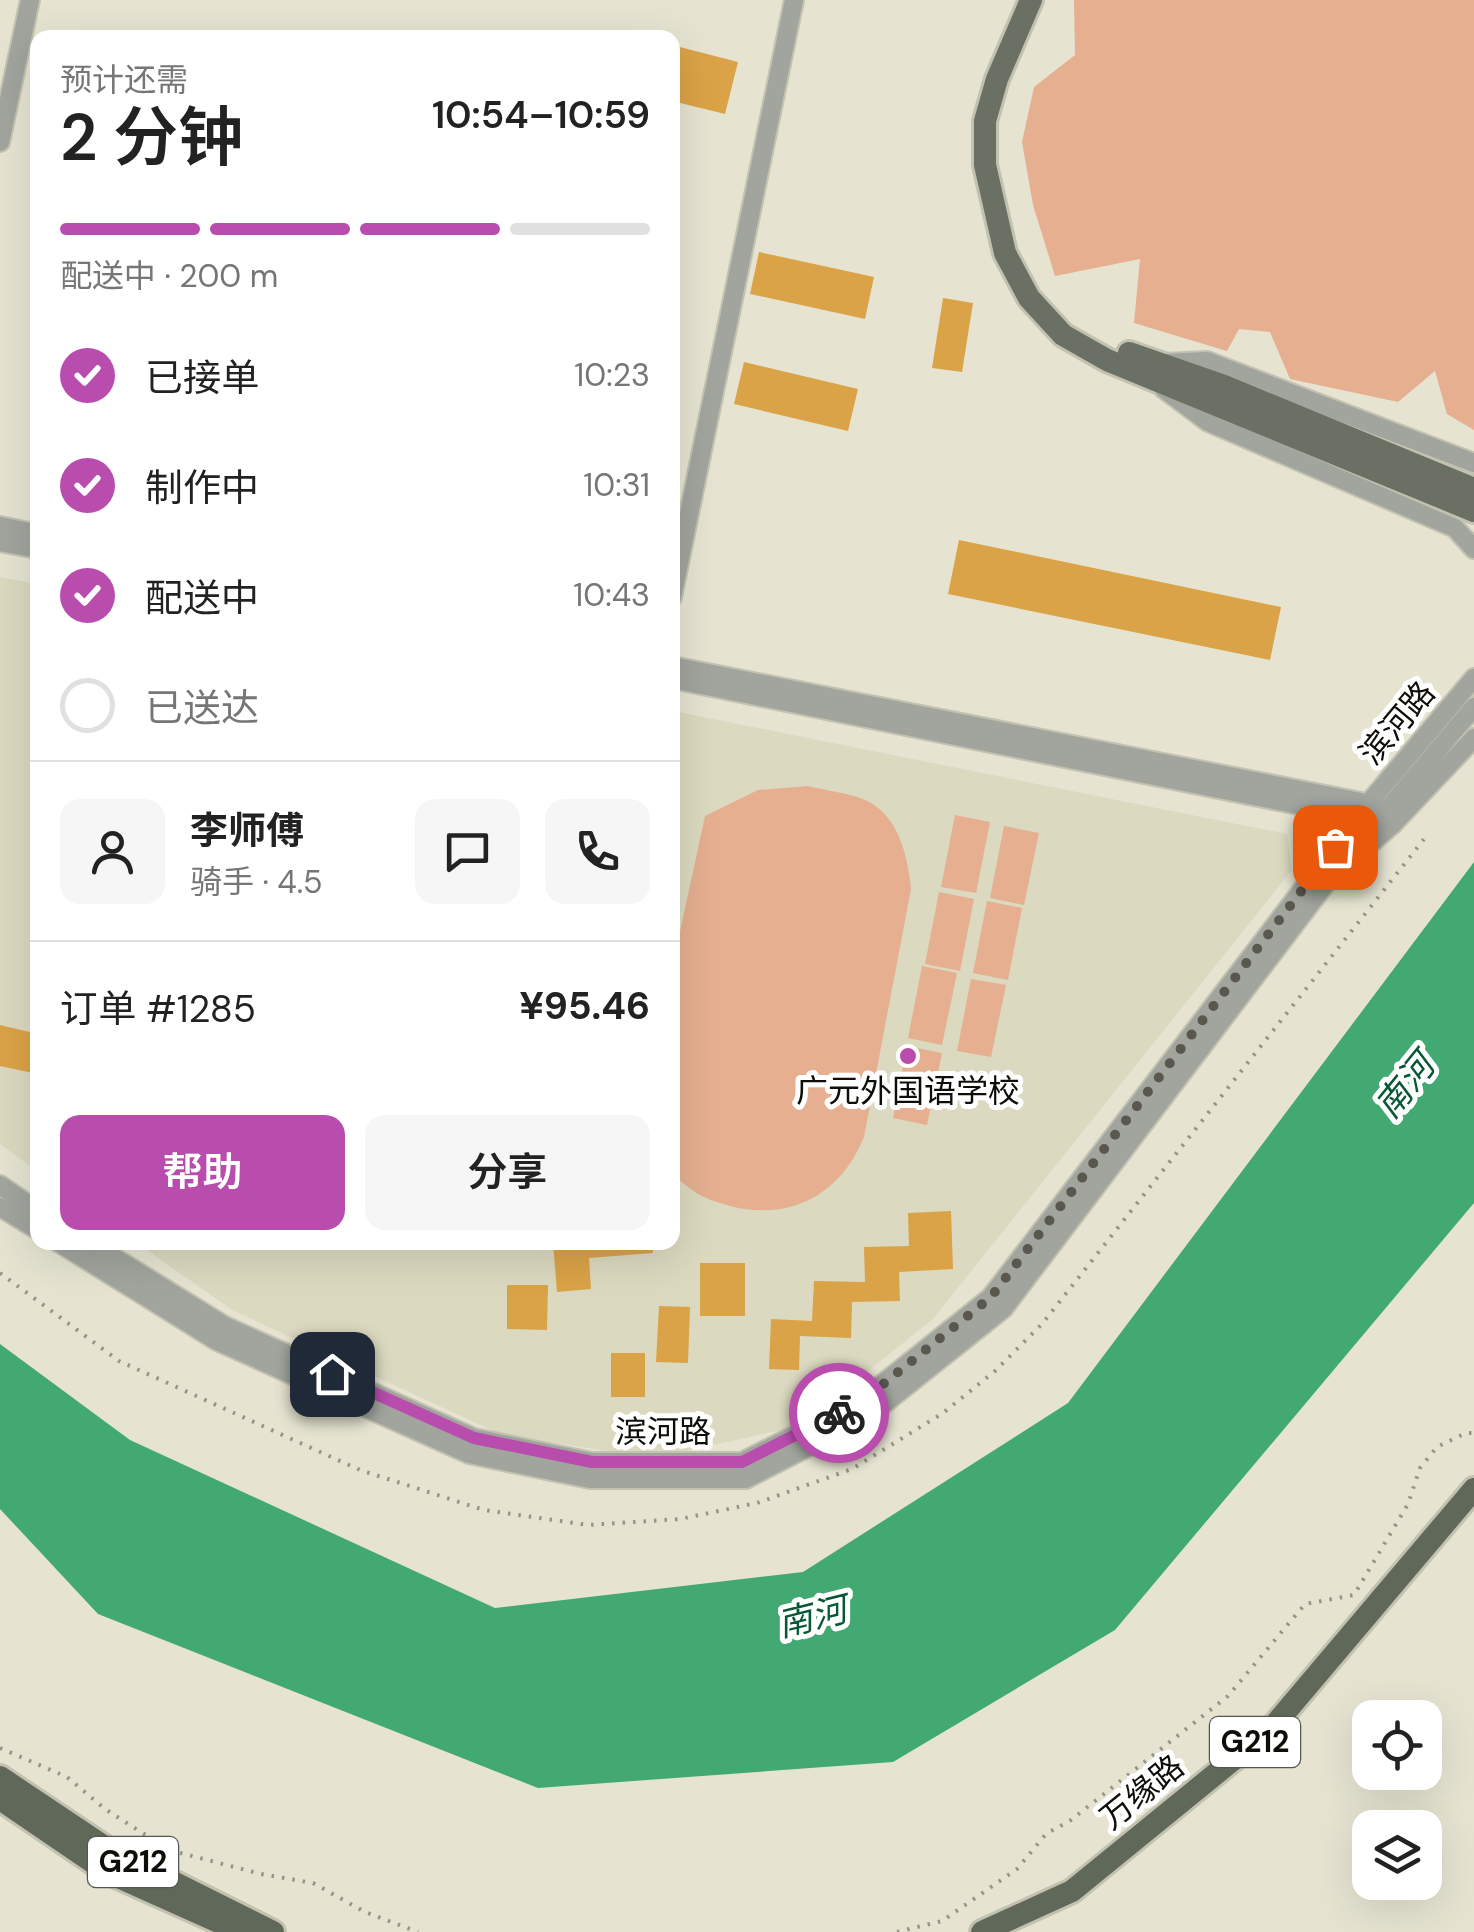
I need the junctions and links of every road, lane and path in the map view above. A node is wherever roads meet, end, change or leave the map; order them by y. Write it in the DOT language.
graph roads {
  1 [pos="30,0"];
  2 [pos="794,0"];
  3 [pos="1031,0"];
  4 [pos="1047,0"];
  5 [pos="0,142"];
  6 [pos="1152,370"];
  7 [pos="1220,395"];
  8 [pos="1474,463"];
  9 [pos="1474,489"];
  10 [pos="1474,511"];
  11 [pos="0,526"];
  12 [pos="30,532"];
  13 [pos="0,542"];
  14 [pos="30,548"];
  15 [pos="1474,550"];
  16 [pos="680,558"];
  17 [pos="680,668"];
  18 [pos="1474,678"];
  19 [pos="680,681"];
  20 [pos="1474,707"];
  21 [pos="1474,738"];
  22 [pos="1376,814"];
  23 [pos="1428,834"];
  24 [pos="0,1185"];
  25 [pos="30,1206"];
  26 [pos="0,1207"];
  27 [pos="30,1225"];
  28 [pos="71,1250"];
  29 [pos="102,1250"];
  30 [pos="0,1274"];
  31 [pos="1474,1433"];
  32 [pos="1474,1489"];
  33 [pos="1474,1511"];
  34 [pos="0,1748"];
  35 [pos="0,1778"];
  36 [pos="0,1799"];
  37 [pos="241,1932"];
  38 [pos="274,1932"];
  39 [pos="418,1932"];
  40 [pos="897,1932"];
  41 [pos="982,1932"];
  42 [pos="1017,1932"];
  1 -- 5 [label="street"];
  2 -- 16 [label="street"];
  3 -- 6 [label="main road"];
  4 -- 6 [label="main road"];
  6 -- 7 [label="main road"];
  6 -- 8 [label="street"];
  6 -- 15 [label="street"];
  7 -- 9 [label="main road"];
  7 -- 10 [label="main road"];
  11 -- 12 [label="street"];
  13 -- 14 [label="street"];
  17 -- 22 [label="street"];
  18 -- 22 [label="street, 滨河路"];
  19 -- 22 [label="street"];
  20 -- 22 [label="street, 滨河路"];
  21 -- 22 [label="street"];
  22 -- 28 [label="street, 滨河路"];
  22 -- 29 [label="street, 滨河路"];
  23 -- 30 [label="path"];
  24 -- 25 [label="street"];
  26 -- 27 [label="street"];
  31 -- 40 [label="path"];
  32 -- 41 [label="highway, 万缘路 / G212"];
  33 -- 42 [label="highway, 万缘路 / G212"];
  34 -- 39 [label="path"];
  35 -- 38 [label="highway, G212"];
  36 -- 37 [label="highway, G212"];
}
